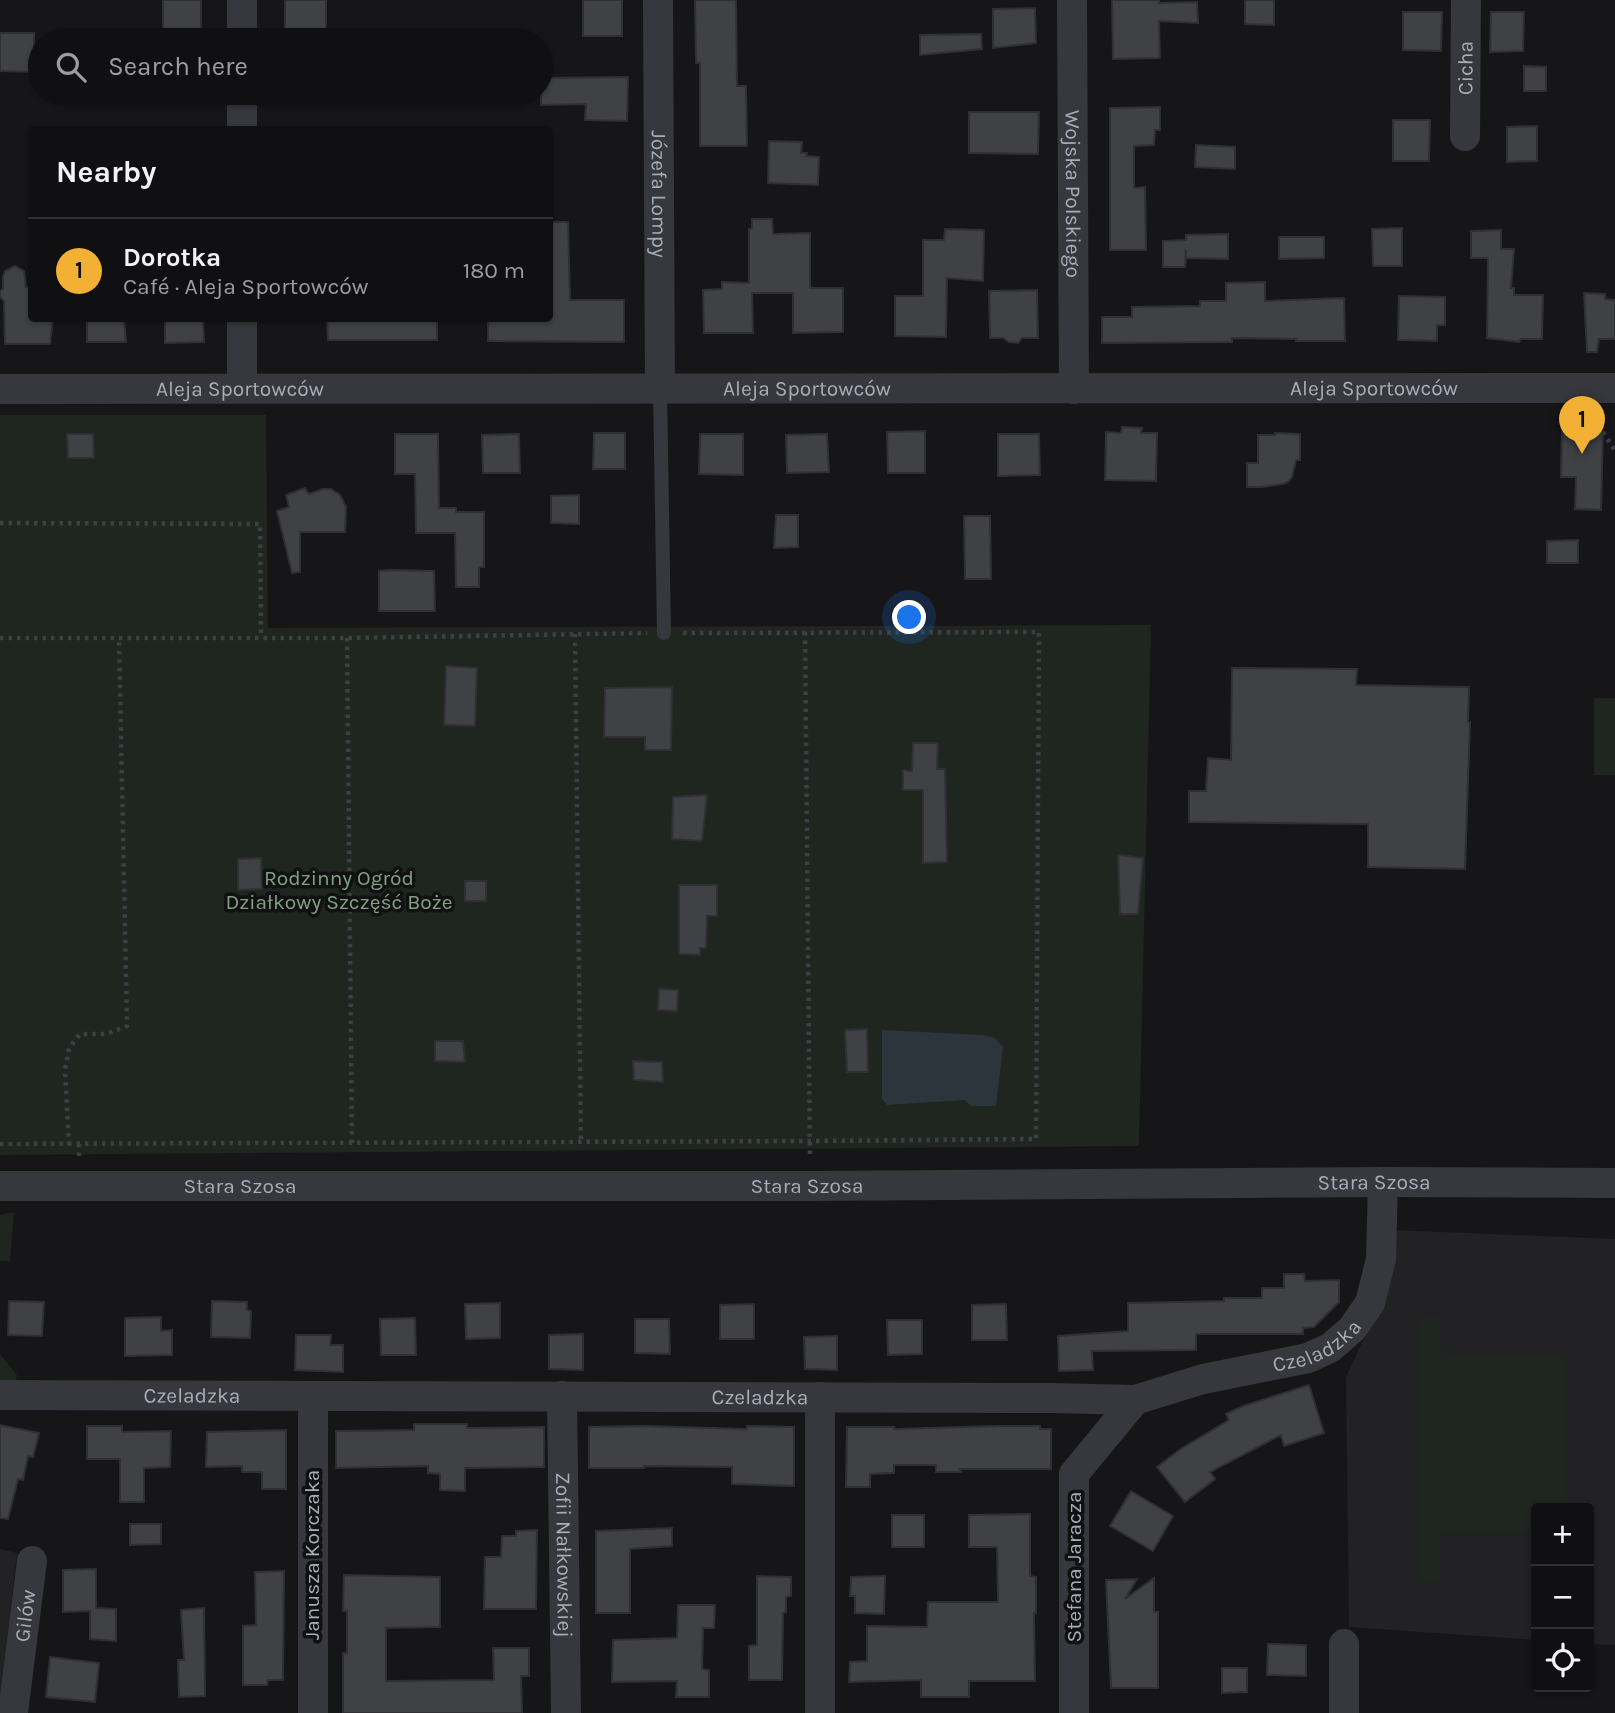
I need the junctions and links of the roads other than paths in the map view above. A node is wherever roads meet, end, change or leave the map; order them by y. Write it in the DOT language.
graph roads {
  1 [pos="242,0"];
  2 [pos="659,0"];
  3 [pos="1072,0"];
  4 [pos="1466,0"];
  5 [pos="242,28"];
  6 [pos="242,105"];
  7 [pos="242,126"];
  8 [pos="1465,136"];
  9 [pos="242,322"];
  10 [pos="242,388"];
  11 [pos="660,388"];
  12 [pos="1615,388"];
  13 [pos="0,389"];
  14 [pos="1074,389"];
  15 [pos="664,633"];
  16 [pos="1383,1182"];
  17 [pos="1615,1183"];
  18 [pos="0,1186"];
  19 [pos="0,1395"];
  20 [pos="562,1396"];
  21 [pos="313,1397"];
  22 [pos="820,1397"];
  23 [pos="1135,1400"];
  24 [pos="32,1561"];
  25 [pos="1344,1644"];
  26 [pos="13,1713"];
  27 [pos="313,1713"];
  28 [pos="566,1713"];
  29 [pos="820,1713"];
  30 [pos="1074,1713"];
  31 [pos="1344,1713"];
  1 -- 5 [label="street"];
  2 -- 11 [label="street, Józefa Lompy"];
  3 -- 14 [label="street, Wojska Polskiego"];
  4 -- 8 [label="street, Cicha"];
  6 -- 7 [label="street"];
  9 -- 10 [label="street"];
  10 -- 11 [label="street, Aleja Sportowców"];
  10 -- 13 [label="street, Aleja Sportowców"];
  11 -- 14 [label="street, Aleja Sportowców"];
  11 -- 15 [label="lane"];
  12 -- 14 [label="street, Aleja Sportowców"];
  16 -- 17 [label="street, Stara Szosa"];
  16 -- 18 [label="street, Stara Szosa"];
  16 -- 23 [label="street, Czeladzka"];
  19 -- 21 [label="street, Czeladzka"];
  20 -- 21 [label="street, Czeladzka"];
  20 -- 22 [label="street, Czeladzka"];
  20 -- 28 [label="street, Zofii Nałkowskiej"];
  21 -- 27 [label="street, Janusza Korczaka"];
  22 -- 23 [label="street, Czeladzka"];
  22 -- 29 [label="street"];
  23 -- 30 [label="street, Stefana Jaracza"];
  24 -- 26 [label="street, Gilów"];
  25 -- 31 [label="street"];
}
